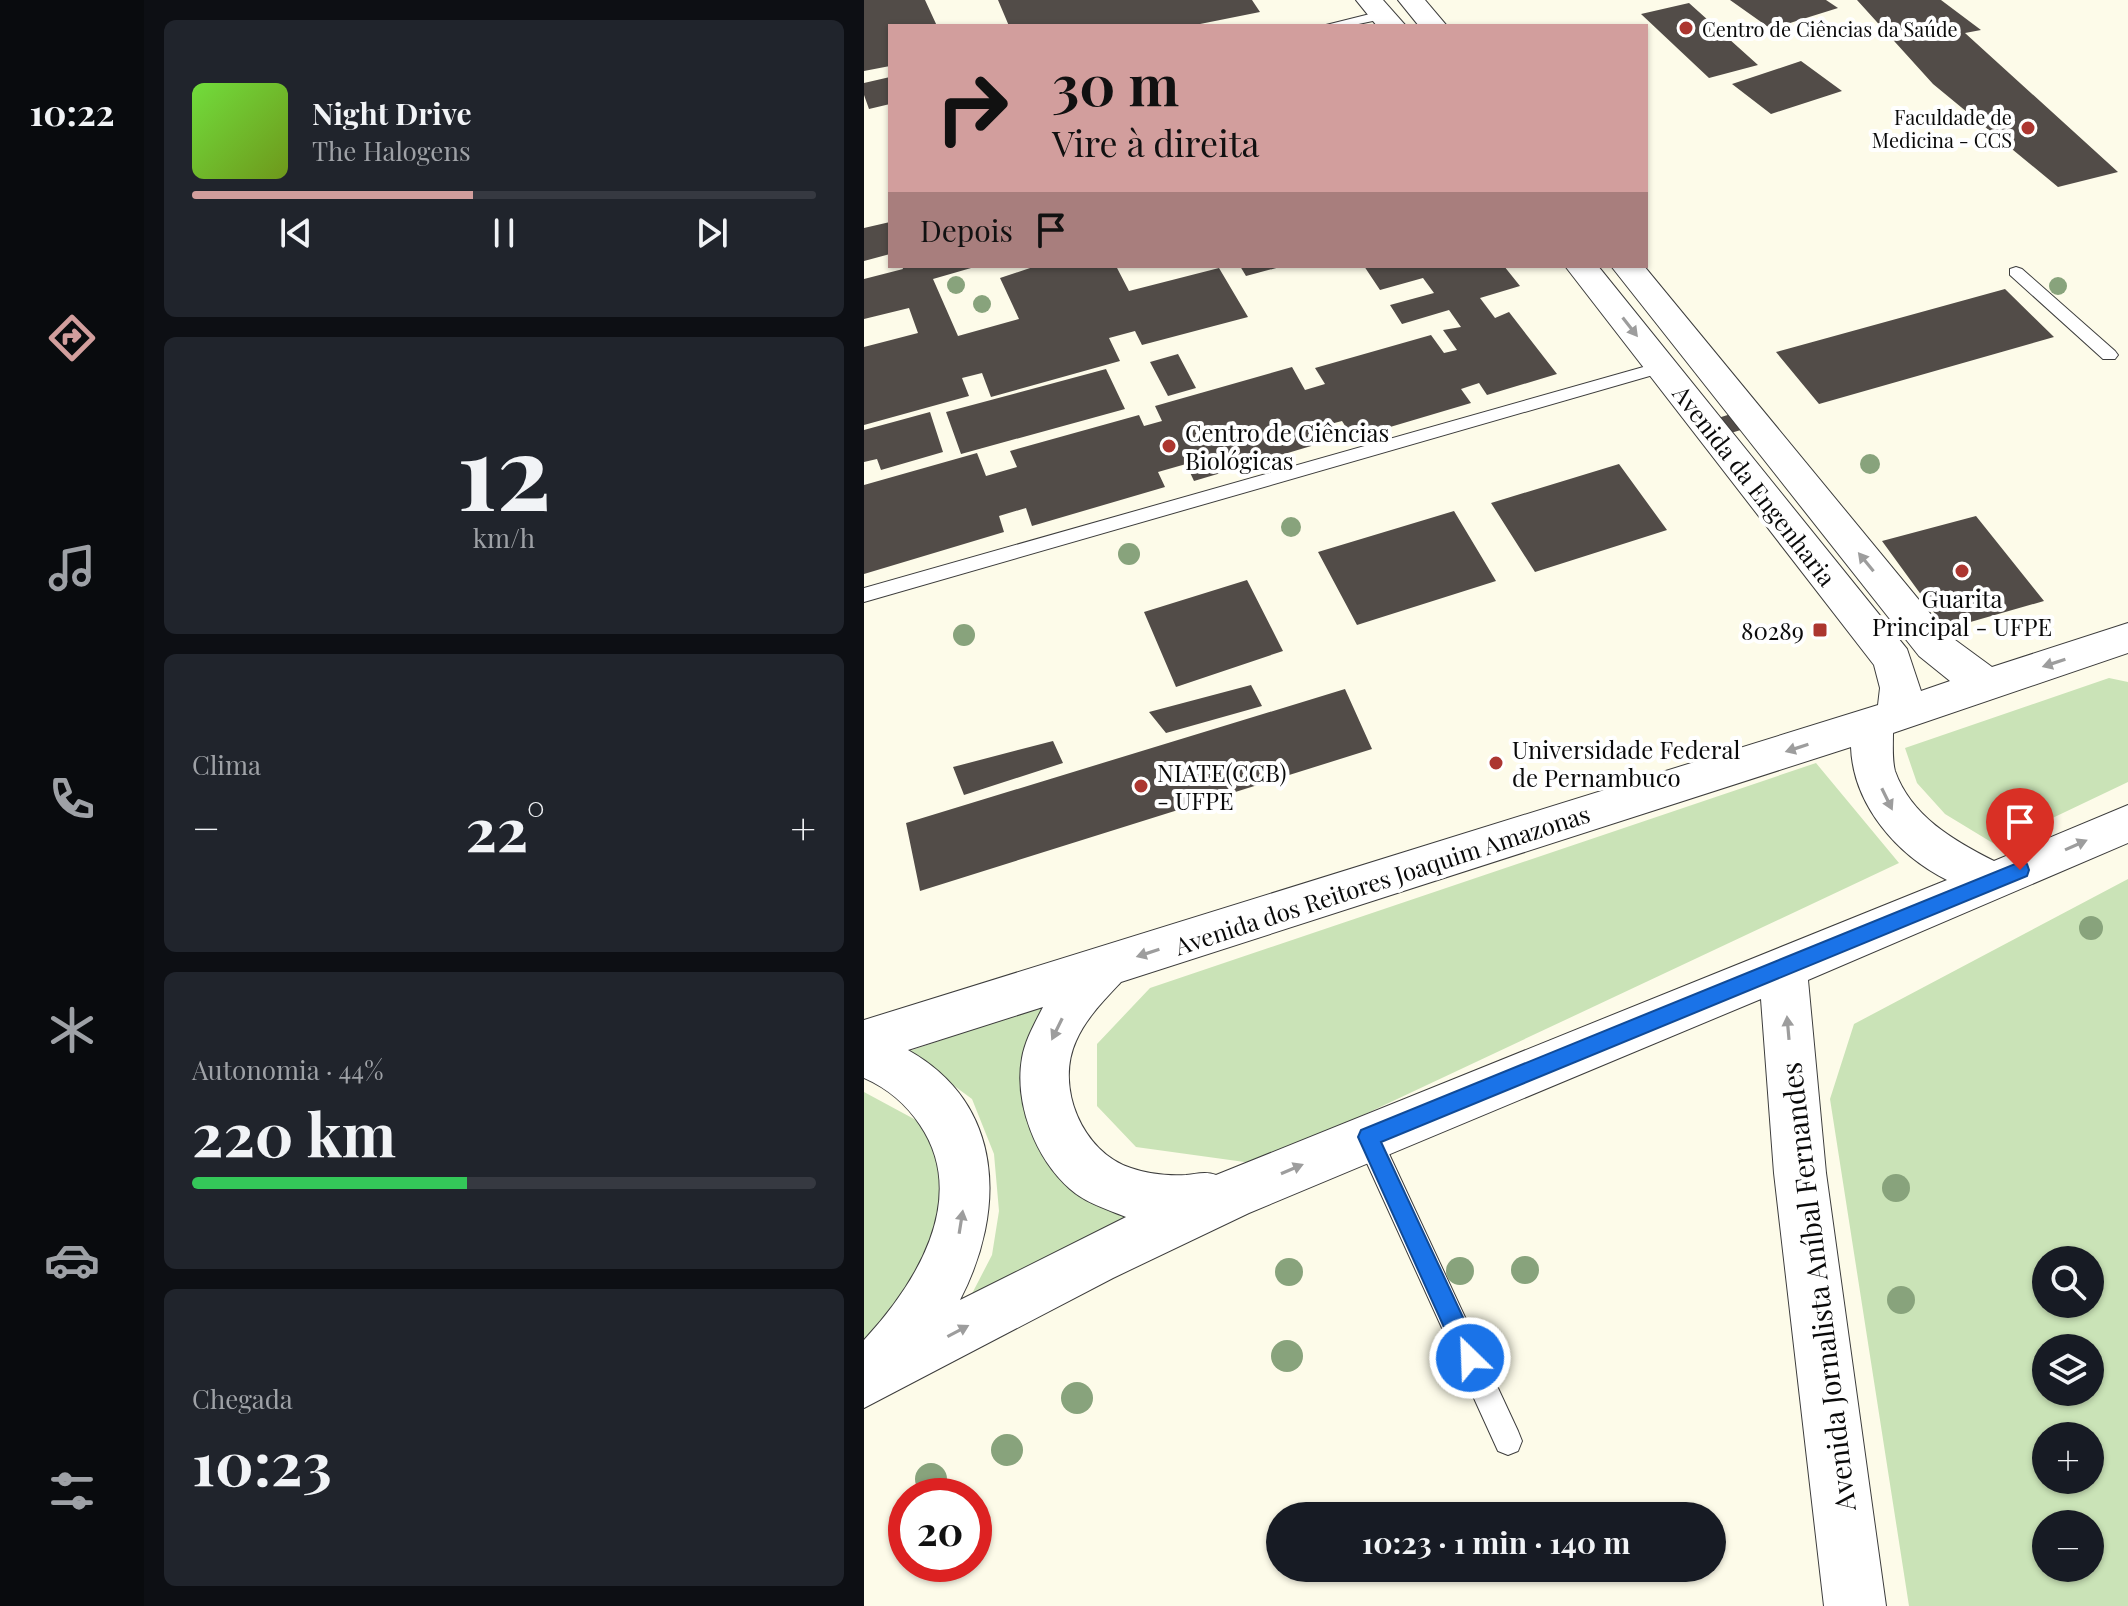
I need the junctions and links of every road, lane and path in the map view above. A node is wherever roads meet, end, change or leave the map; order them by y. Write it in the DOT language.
graph roads {
  1 [pos="1411,0"];
  2 [pos="1381,14"];
  3 [pos="1338,24"];
  4 [pos="1431,24"];
  5 [pos="1583,268"];
  6 [pos="1629,268"];
  7 [pos="2016,272"];
  8 [pos="2109,355"];
  9 [pos="1661,367"];
  10 [pos="864,595"];
  11 [pos="2121,647"];
  12 [pos="1988,685"];
  13 [pos="1884,720"];
  14 [pos="2128,823"];
  15 [pos="1993,882"];
  16 [pos="1104,967"];
  17 [pos="1783,968"];
  18 [pos="864,1042"];
  19 [pos="864,1056"];
  20 [pos="1368,1137"];
  21 [pos="1230,1195"];
  22 [pos="864,1380"];
  23 [pos="1508,1441"];
  24 [pos="1855,1606"];
  1 -- 4 [label="street"];
  2 -- 3 [label="lane"];
  5 -- 9 [label="street, Avenida da Engenharia, one-way"];
  12 -- 6 [label="street, Avenida da Engenharia, one-way"];
  7 -- 8 [label="lane"];
  9 -- 10 [label="lane"];
  9 -- 13 [label="street, Avenida da Engenharia"];
  11 -- 12 [label="street, Avenida dos Reitores Joaquim Amazonas, one-way"];
  12 -- 13 [label="street, Avenida dos Reitores Joaquim Amazonas"];
  13 -- 15 [label="street, Avenida da Engenharia, one-way"];
  13 -- 16 [label="street, Avenida dos Reitores Joaquim Amazonas, one-way"];
  15 -- 14 [label="street, one-way"];
  15 -- 17 [label="street"];
  16 -- 18 [label="street, Avenida dos Reitores Joaquim Amazonas"];
  16 -- 21 [label="street, one-way"];
  17 -- 20 [label="street"];
  24 -- 17 [label="street, Avenida Jornalista Aníbal Fernandes, one-way"];
  22 -- 19 [label="street, one-way"];
  21 -- 20 [label="street, one-way"];
  20 -- 23 [label="lane"];
  22 -- 21 [label="street, one-way"];
}
